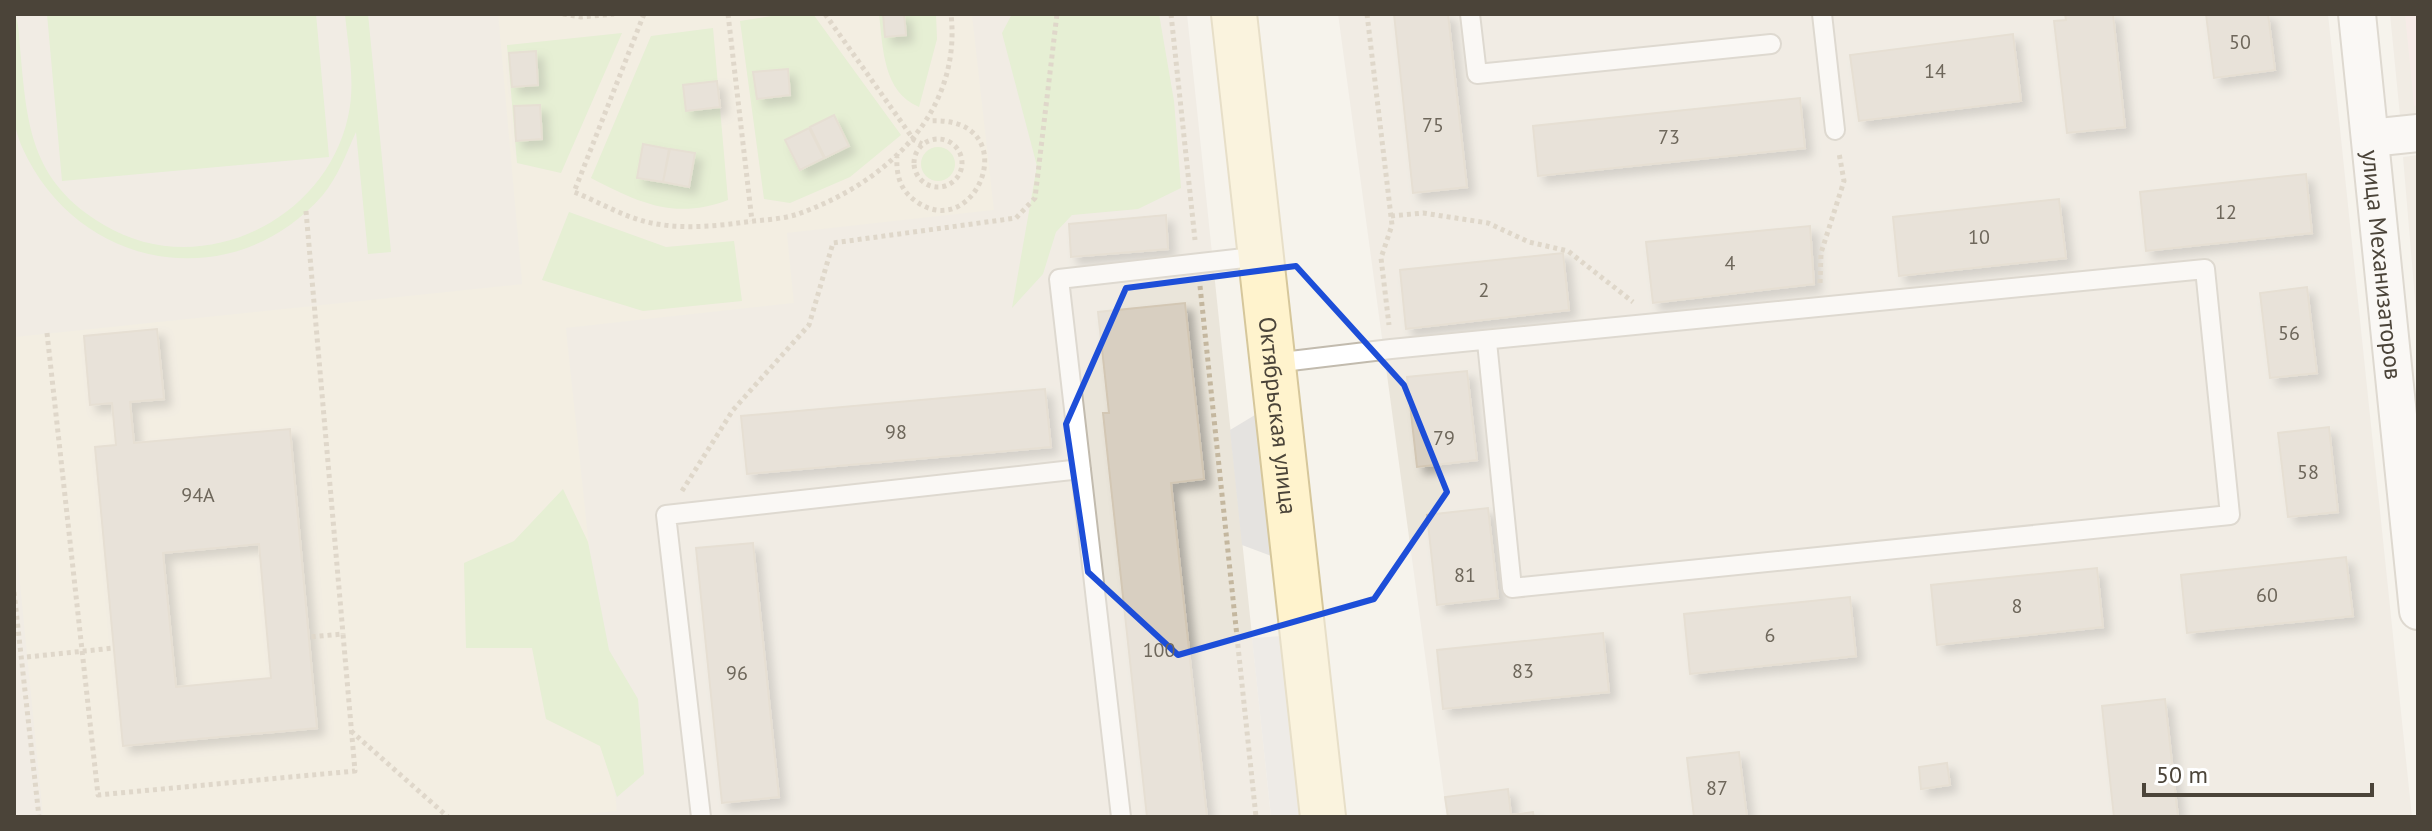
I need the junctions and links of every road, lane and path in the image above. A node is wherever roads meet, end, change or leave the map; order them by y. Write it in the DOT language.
graph roads {
  1 [pos="563,14"];
  2 [pos="614,14"];
  3 [pos="644,14"];
  4 [pos="728,14"];
  5 [pos="825,14"];
  6 [pos="951,14"];
  7 [pos="1057,14"];
  8 [pos="1171,14"];
  9 [pos="1234,14"];
  10 [pos="1367,14"];
  11 [pos="1470,14"];
  12 [pos="1822,14"];
  13 [pos="2357,14"];
  14 [pos="1771,44"];
  15 [pos="929,121"];
  16 [pos="1835,130"];
  17 [pos="2418,133"];
  18 [pos="2370,138"];
  19 [pos="914,140"];
  20 [pos="922,144"];
  21 [pos="897,153"];
  22 [pos="306,211"];
  23 [pos="1391,216"];
  24 [pos="752,221"];
  25 [pos="1262,256"];
  26 [pos="1198,263"];
  27 [pos="1822,308"];
  28 [pos="1662,324"];
  29 [pos="47,333"];
  30 [pos="1487,342"];
  31 [pos="1391,349"];
  32 [pos="1274,363"];
  33 [pos="1081,469"];
  34 [pos="666,515"];
  35 [pos="2415,552"];
  36 [pos="14,592"];
  37 [pos="2418,611"];
  38 [pos="343,634"];
  39 [pos="309,637"];
  40 [pos="114,648"];
  41 [pos="81,652"];
  42 [pos="27,657"];
  43 [pos="351,731"];
  44 [pos="39,817"];
  45 [pos="448,817"];
  46 [pos="701,817"];
  47 [pos="1121,817"];
  48 [pos="1256,817"];
  49 [pos="1323,817"];
  1 -- 2 [label="path"];
  3 -- 24 [label="path"];
  4 -- 24 [label="path"];
  5 -- 19 [label="path"];
  6 -- 15 [label="path"];
  7 -- 34 [label="path"];
  8 -- 26 [label="path"];
  9 -- 25 [label="main road, Октябрьская улица"];
  10 -- 23 [label="path"];
  11 -- 14 [label="lane"];
  12 -- 16 [label="lane"];
  13 -- 18 [label="street, улица Механизаторов"];
  15 -- 19 [label="path"];
  15 -- 21 [label="path"];
  16 -- 27 [label="path"];
  17 -- 18 [label="street"];
  18 -- 35 [label="street, улица Механизаторов"];
  19 -- 20 [label="path"];
  19 -- 21 [label="path"];
  20 -- 20 [label="path"];
  21 -- 24 [label="path"];
  22 -- 38 [label="path"];
  23 -- 28 [label="path"];
  23 -- 31 [label="path"];
  25 -- 26 [label="lane"];
  25 -- 32 [label="main road, Октябрьская улица"];
  26 -- 33 [label="lane"];
  26 -- 48 [label="path"];
  27 -- 28 [label="lane"];
  27 -- 30 [label="lane"];
  28 -- 30 [label="lane"];
  29 -- 41 [label="path"];
  30 -- 31 [label="lane"];
  31 -- 32 [label="lane"];
  32 -- 49 [label="main road, Октябрьская улица"];
  33 -- 34 [label="lane"];
  33 -- 47 [label="lane"];
  34 -- 46 [label="lane"];
  35 -- 37 [label="street, улица Механизаторов"];
  36 -- 44 [label="path"];
  38 -- 39 [label="path"];
  38 -- 43 [label="path"];
  40 -- 41 [label="path"];
  41 -- 42 [label="path"];
  41 -- 43 [label="path"];
  43 -- 45 [label="path"];
}
